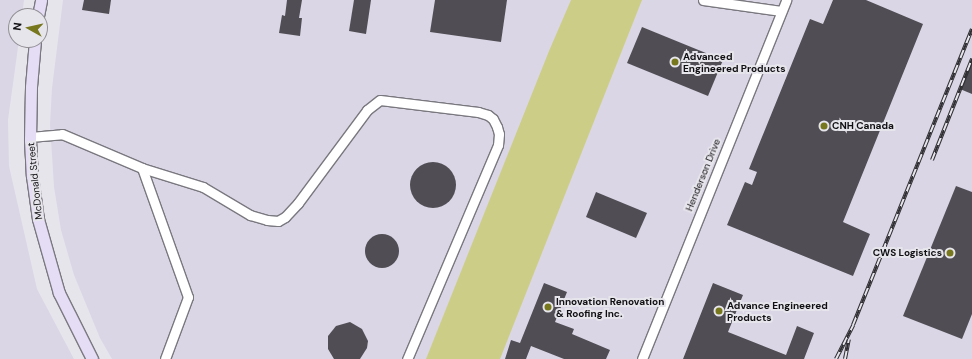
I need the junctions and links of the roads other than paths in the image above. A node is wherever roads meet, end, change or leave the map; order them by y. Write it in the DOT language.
graph roads {
  1 [pos="703,0"];
  2 [pos="786,0"];
  3 [pos="781,11"];
  4 [pos="34,48"];
  5 [pos="30,137"];
  6 [pos="142,168"];
  7 [pos="92,359"];
  8 [pos="165,359"];
  9 [pos="407,359"];
  10 [pos="642,359"];
  1 -- 3 [label="street"];
  2 -- 3 [label="street, Henderson Drive"];
  3 -- 10 [label="street, Henderson Drive"];
  4 -- 5 [label="main road, McDonald Street"];
  5 -- 6 [label="street"];
  5 -- 7 [label="main road, McDonald Street"];
  6 -- 8 [label="street"];
  6 -- 9 [label="street"];
}
